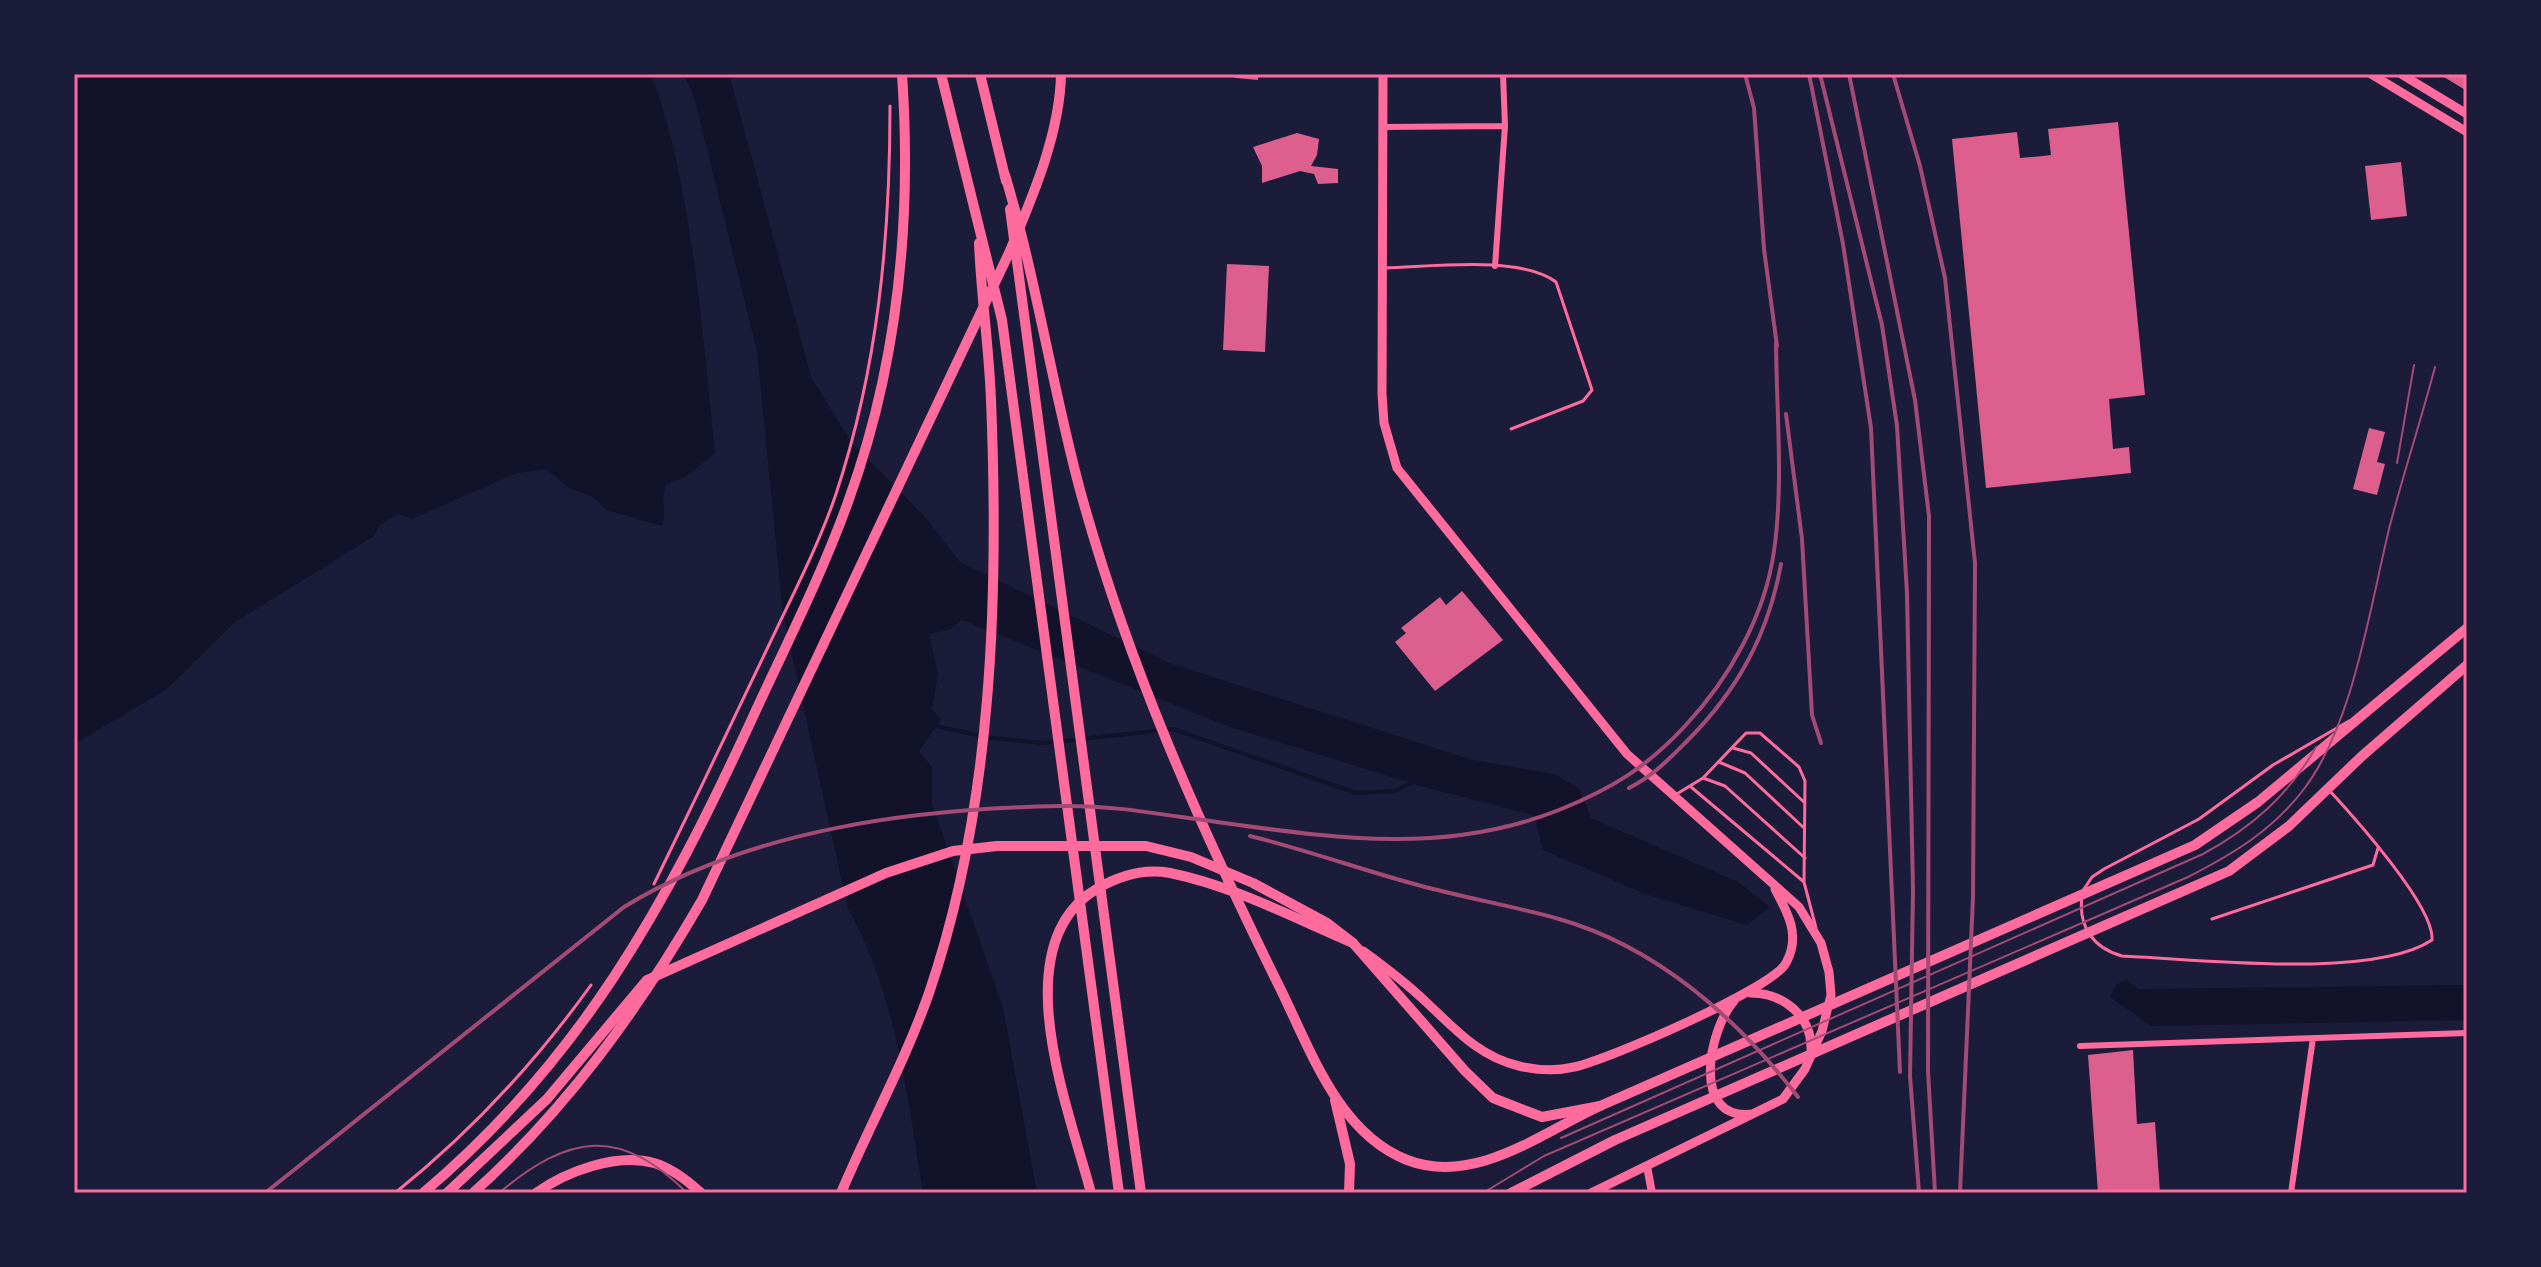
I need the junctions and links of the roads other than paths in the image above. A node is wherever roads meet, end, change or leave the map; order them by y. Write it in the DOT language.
graph roads {
  1 [pos="902,74"];
  2 [pos="941,74"];
  3 [pos="980,74"];
  4 [pos="1061,74"];
  5 [pos="1383,74"];
  6 [pos="1503,74"];
  7 [pos="2371,74"];
  8 [pos="2401,74"];
  9 [pos="2467,114"];
  10 [pos="1505,126"];
  11 [pos="1383,127"];
  12 [pos="2467,132"];
  13 [pos="1005,175"];
  14 [pos="978,221"];
  15 [pos="1495,266"];
  16 [pos="1382,268"];
  17 [pos="1511,429"];
  18 [pos="2467,628"];
  19 [pos="2467,665"];
  20 [pos="2390,695"];
  21 [pos="1732,748"];
  22 [pos="1719,762"];
  23 [pos="1703,778"];
  24 [pos="1691,787"];
  25 [pos="2328,789"];
  26 [pos="1674,796"];
  27 [pos="1805,803"];
  28 [pos="1804,828"];
  29 [pos="2377,844"];
  30 [pos="1805,858"];
  31 [pos="1804,882"];
  32 [pos="1771,883"];
  33 [pos="2212,919"];
  34 [pos="1353,943"];
  35 [pos="1821,943"];
  36 [pos="1740,996"];
  37 [pos="2467,1033"];
  38 [pos="2313,1038"];
  39 [pos="2080,1046"];
  40 [pos="1809,1060"];
  41 [pos="1332,1090"];
  42 [pos="1600,1106"];
  43 [pos="1761,1112"];
  44 [pos="1647,1166"];
  45 [pos="423,1193"];
  46 [pos="447,1193"];
  47 [pos="473,1193"];
  48 [pos="536,1193"];
  49 [pos="701,1193"];
  50 [pos="841,1193"];
  51 [pos="1091,1193"];
  52 [pos="1119,1193"];
  53 [pos="1141,1193"];
  54 [pos="1349,1193"];
  55 [pos="1511,1193"];
  56 [pos="1591,1193"];
  57 [pos="1652,1193"];
  58 [pos="2291,1193"];
  1 -- 45 [label="main road"];
  2 -- 14 [label="main road"];
  3 -- 13 [label="main road"];
  4 -- 47 [label="main road"];
  5 -- 11 [label="main road"];
  6 -- 10 [label="street"];
  7 -- 12 [label="main road"];
  8 -- 9 [label="main road"];
  10 -- 11 [label="street"];
  10 -- 15 [label="street"];
  11 -- 16 [label="main road"];
  13 -- 41 [label="main road"];
  13 -- 53 [label="main road"];
  14 -- 50 [label="main road"];
  14 -- 52 [label="main road"];
  15 -- 16 [label="lane"];
  15 -- 17 [label="lane"];
  16 -- 26 [label="main road"];
  18 -- 20 [label="main road"];
  19 -- 25 [label="main road"];
  20 -- 29 [label="lane"];
  20 -- 42 [label="main road"];
  21 -- 22 [label="lane"];
  21 -- 27 [label="lane"];
  21 -- 27 [label="lane"];
  22 -- 23 [label="lane"];
  22 -- 28 [label="lane"];
  23 -- 24 [label="lane"];
  23 -- 30 [label="lane"];
  24 -- 26 [label="lane"];
  24 -- 31 [label="lane"];
  25 -- 29 [label="lane"];
  25 -- 55 [label="main road"];
  26 -- 32 [label="main road"];
  27 -- 28 [label="lane"];
  28 -- 30 [label="lane"];
  29 -- 33 [label="lane"];
  30 -- 31 [label="lane"];
  31 -- 35 [label="lane"];
  32 -- 35 [label="main road"];
  32 -- 36 [label="main road"];
  34 -- 36 [label="main road"];
  34 -- 42 [label="main road"];
  34 -- 46 [label="main road"];
  34 -- 51 [label="main road"];
  35 -- 40 [label="main road"];
  36 -- 40 [label="main road"];
  36 -- 43 [label="main road"];
  37 -- 38 [label="street"];
  38 -- 39 [label="street"];
  38 -- 58 [label="street"];
  40 -- 43 [label="main road"];
  41 -- 42 [label="main road"];
  41 -- 54 [label="main road"];
  43 -- 44 [label="main road"];
  44 -- 56 [label="main road"];
  44 -- 57 [label="street"];
  48 -- 49 [label="main road"];
}
